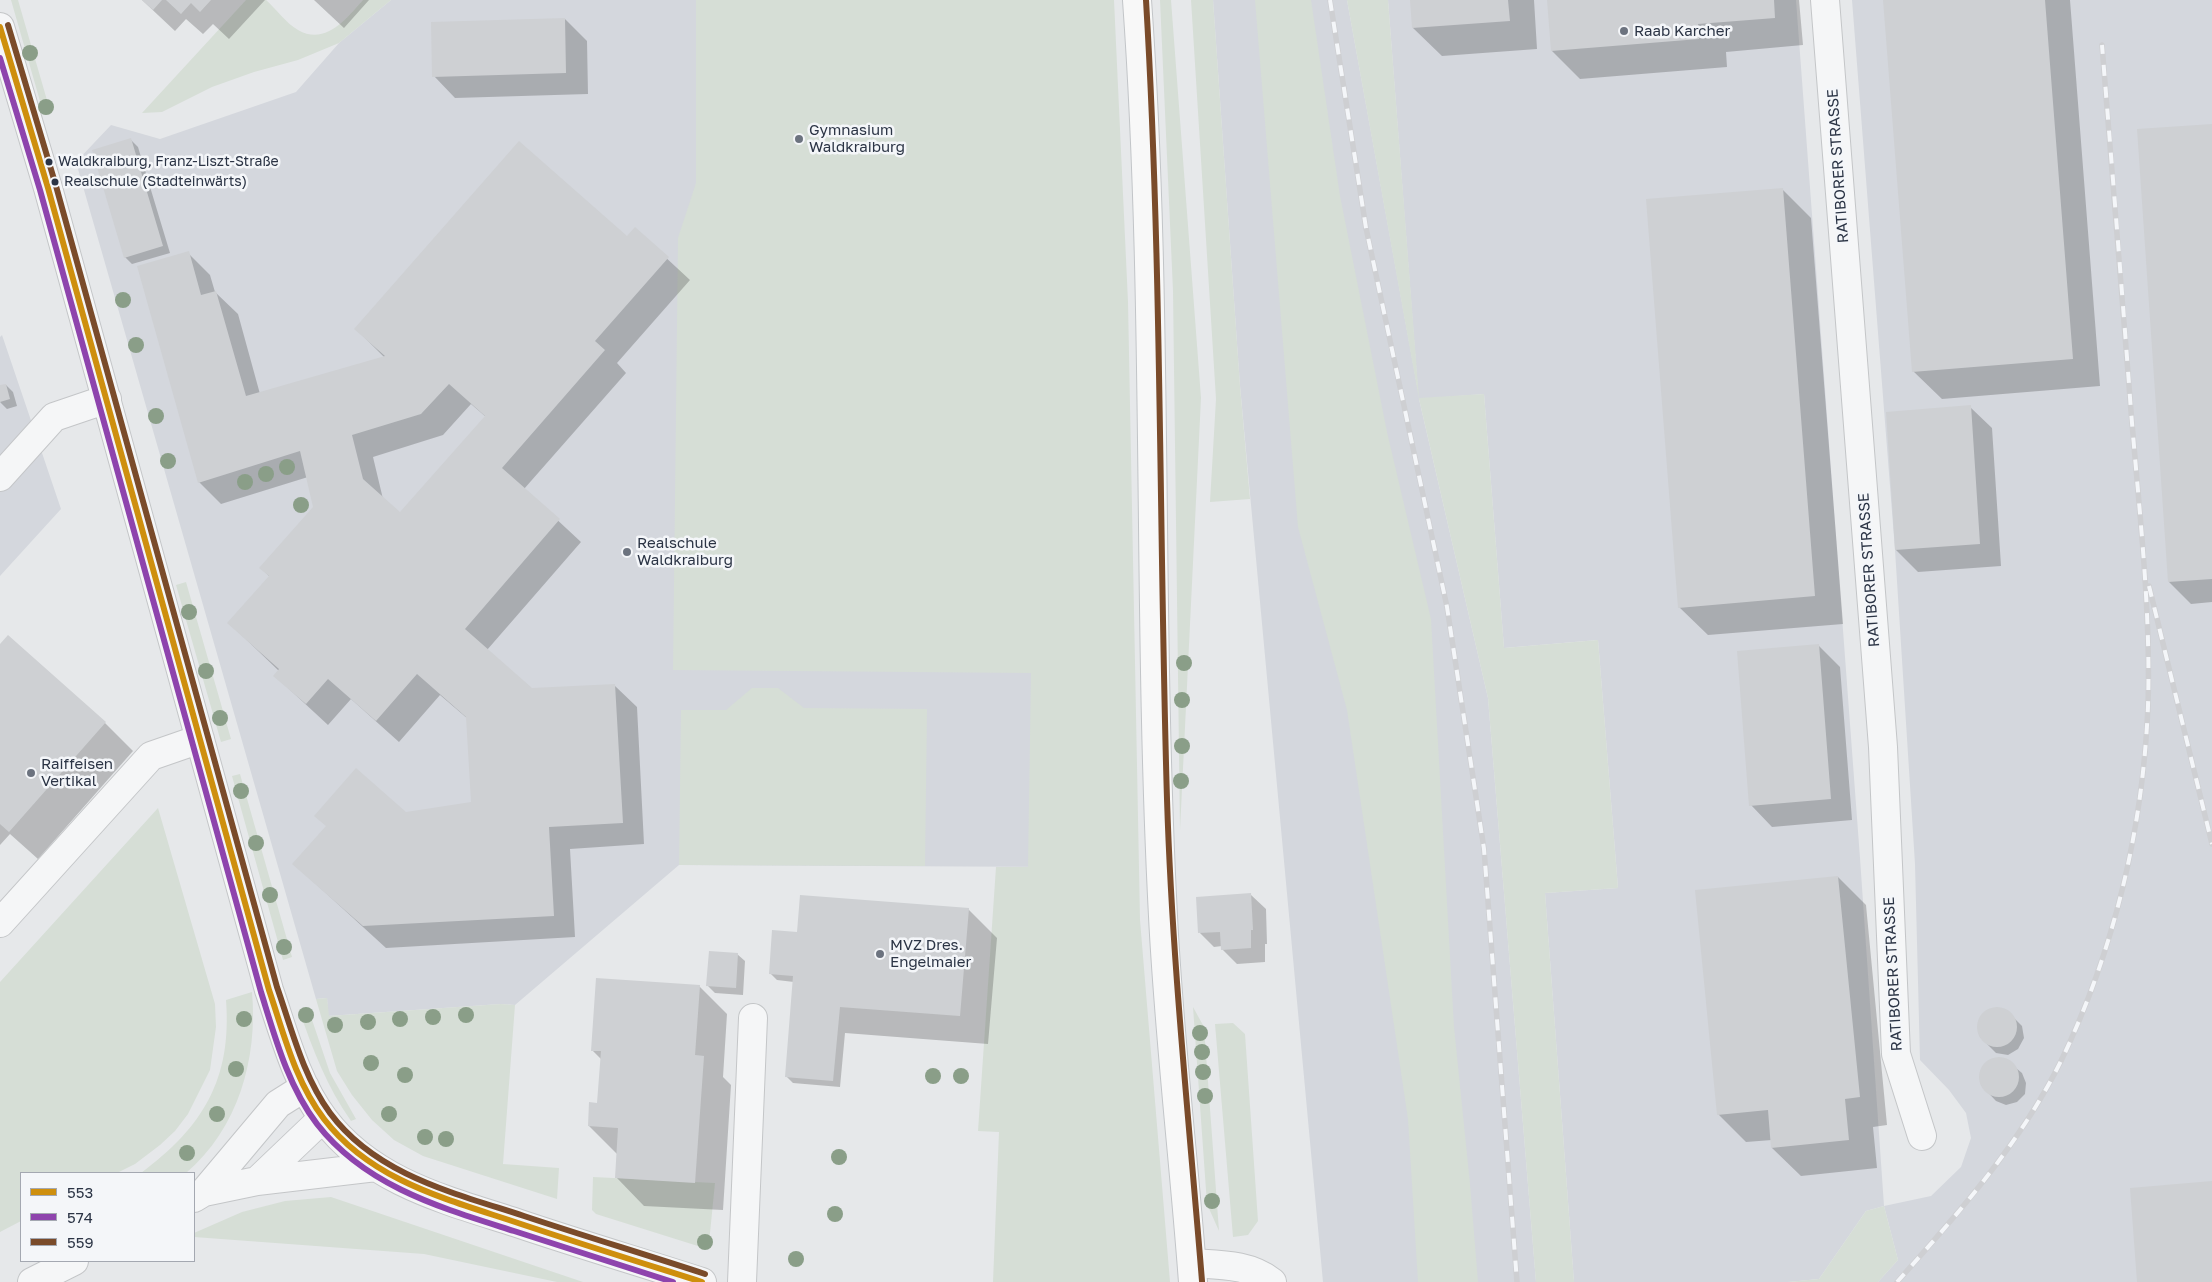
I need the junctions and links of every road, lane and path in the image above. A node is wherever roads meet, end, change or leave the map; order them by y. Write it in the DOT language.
graph roads {
  1 [pos="1137,0"];
  2 [pos="1825,0"];
  3 [pos="0,27"];
  4 [pos="107,399"];
  5 [pos="0,477"];
  6 [pos="200,739"];
  7 [pos="0,923"];
  8 [pos="752,1018"];
  9 [pos="305,1087"];
  10 [pos="323,1118"];
  11 [pos="1922,1136"];
  12 [pos="376,1167"];
  13 [pos="257,1181"];
  14 [pos="199,1195"];
  15 [pos="72,1262"];
  16 [pos="1193,1272"];
  17 [pos="687,1280"];
  18 [pos="32,1282"];
  19 [pos="742,1282"];
  20 [pos="1272,1282"];
  1 -- 16 [label="main road"];
  2 -- 11 [label="street, RATIBORER STRASSE"];
  3 -- 4 [label="street"];
  4 -- 5 [label="street"];
  4 -- 6 [label="street"];
  6 -- 7 [label="street"];
  6 -- 9 [label="street"];
  8 -- 19 [label="street"];
  9 -- 10 [label="street"];
  9 -- 14 [label="street"];
  10 -- 12 [label="street"];
  10 -- 13 [label="street"];
  12 -- 13 [label="street"];
  12 -- 17 [label="street"];
  13 -- 14 [label="street"];
  15 -- 18 [label="street"];
  16 -- 20 [label="street"];
}
